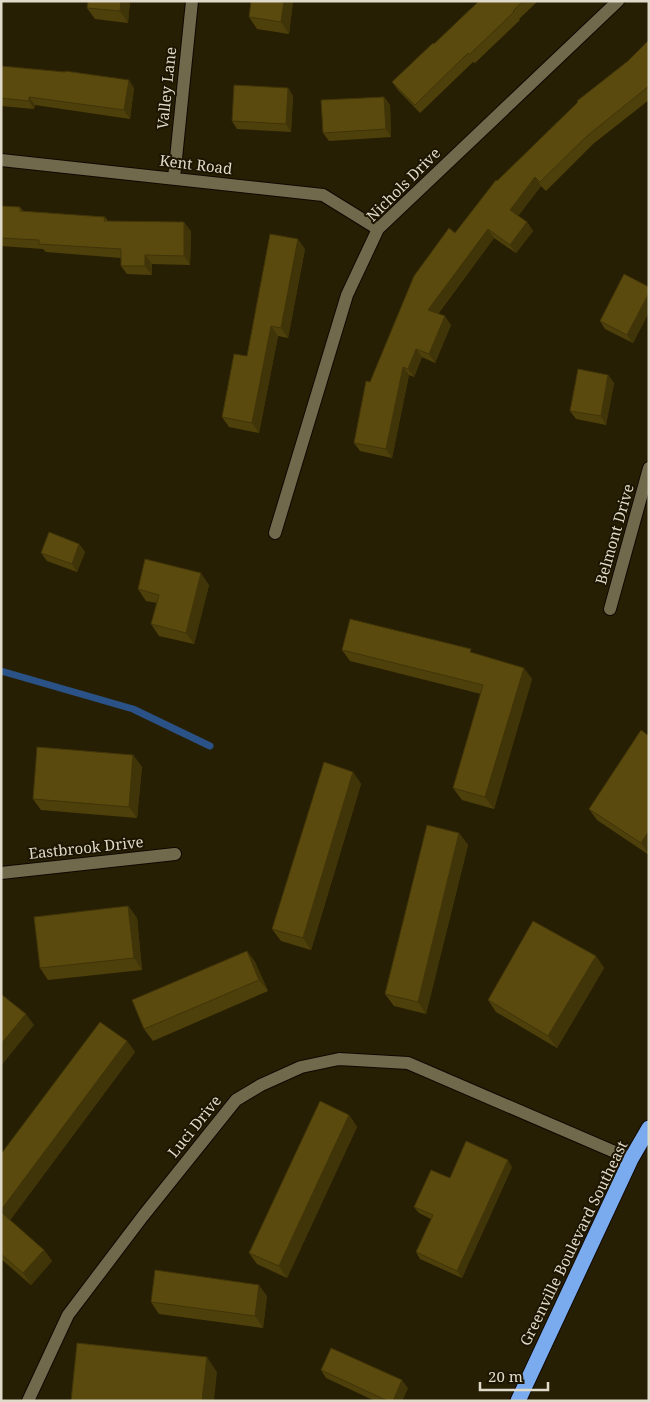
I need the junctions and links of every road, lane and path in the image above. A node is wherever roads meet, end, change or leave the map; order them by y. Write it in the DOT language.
graph roads {
  1 [pos="192,1"];
  2 [pos="618,1"];
  3 [pos="1,160"];
  4 [pos="174,178"];
  5 [pos="378,230"];
  6 [pos="649,468"];
  7 [pos="274,533"];
  8 [pos="610,609"];
  9 [pos="175,854"];
  10 [pos="1,872"];
  11 [pos="649,1128"];
  12 [pos="631,1159"];
  13 [pos="28,1401"];
  14 [pos="518,1401"];
  1 -- 4 [label="street, Valley Lane"];
  2 -- 5 [label="street, Nichols Drive"];
  3 -- 4 [label="street, Kent Road"];
  4 -- 5 [label="street, Kent Road"];
  5 -- 7 [label="street, Nichols Drive"];
  6 -- 8 [label="street, Belmont Drive"];
  9 -- 10 [label="street, Eastbrook Drive"];
  11 -- 12 [label="highway, Greenville Boulevard Southeast"];
  12 -- 13 [label="street, Luci Drive"];
  12 -- 14 [label="highway, Greenville Boulevard Southeast"];
}
